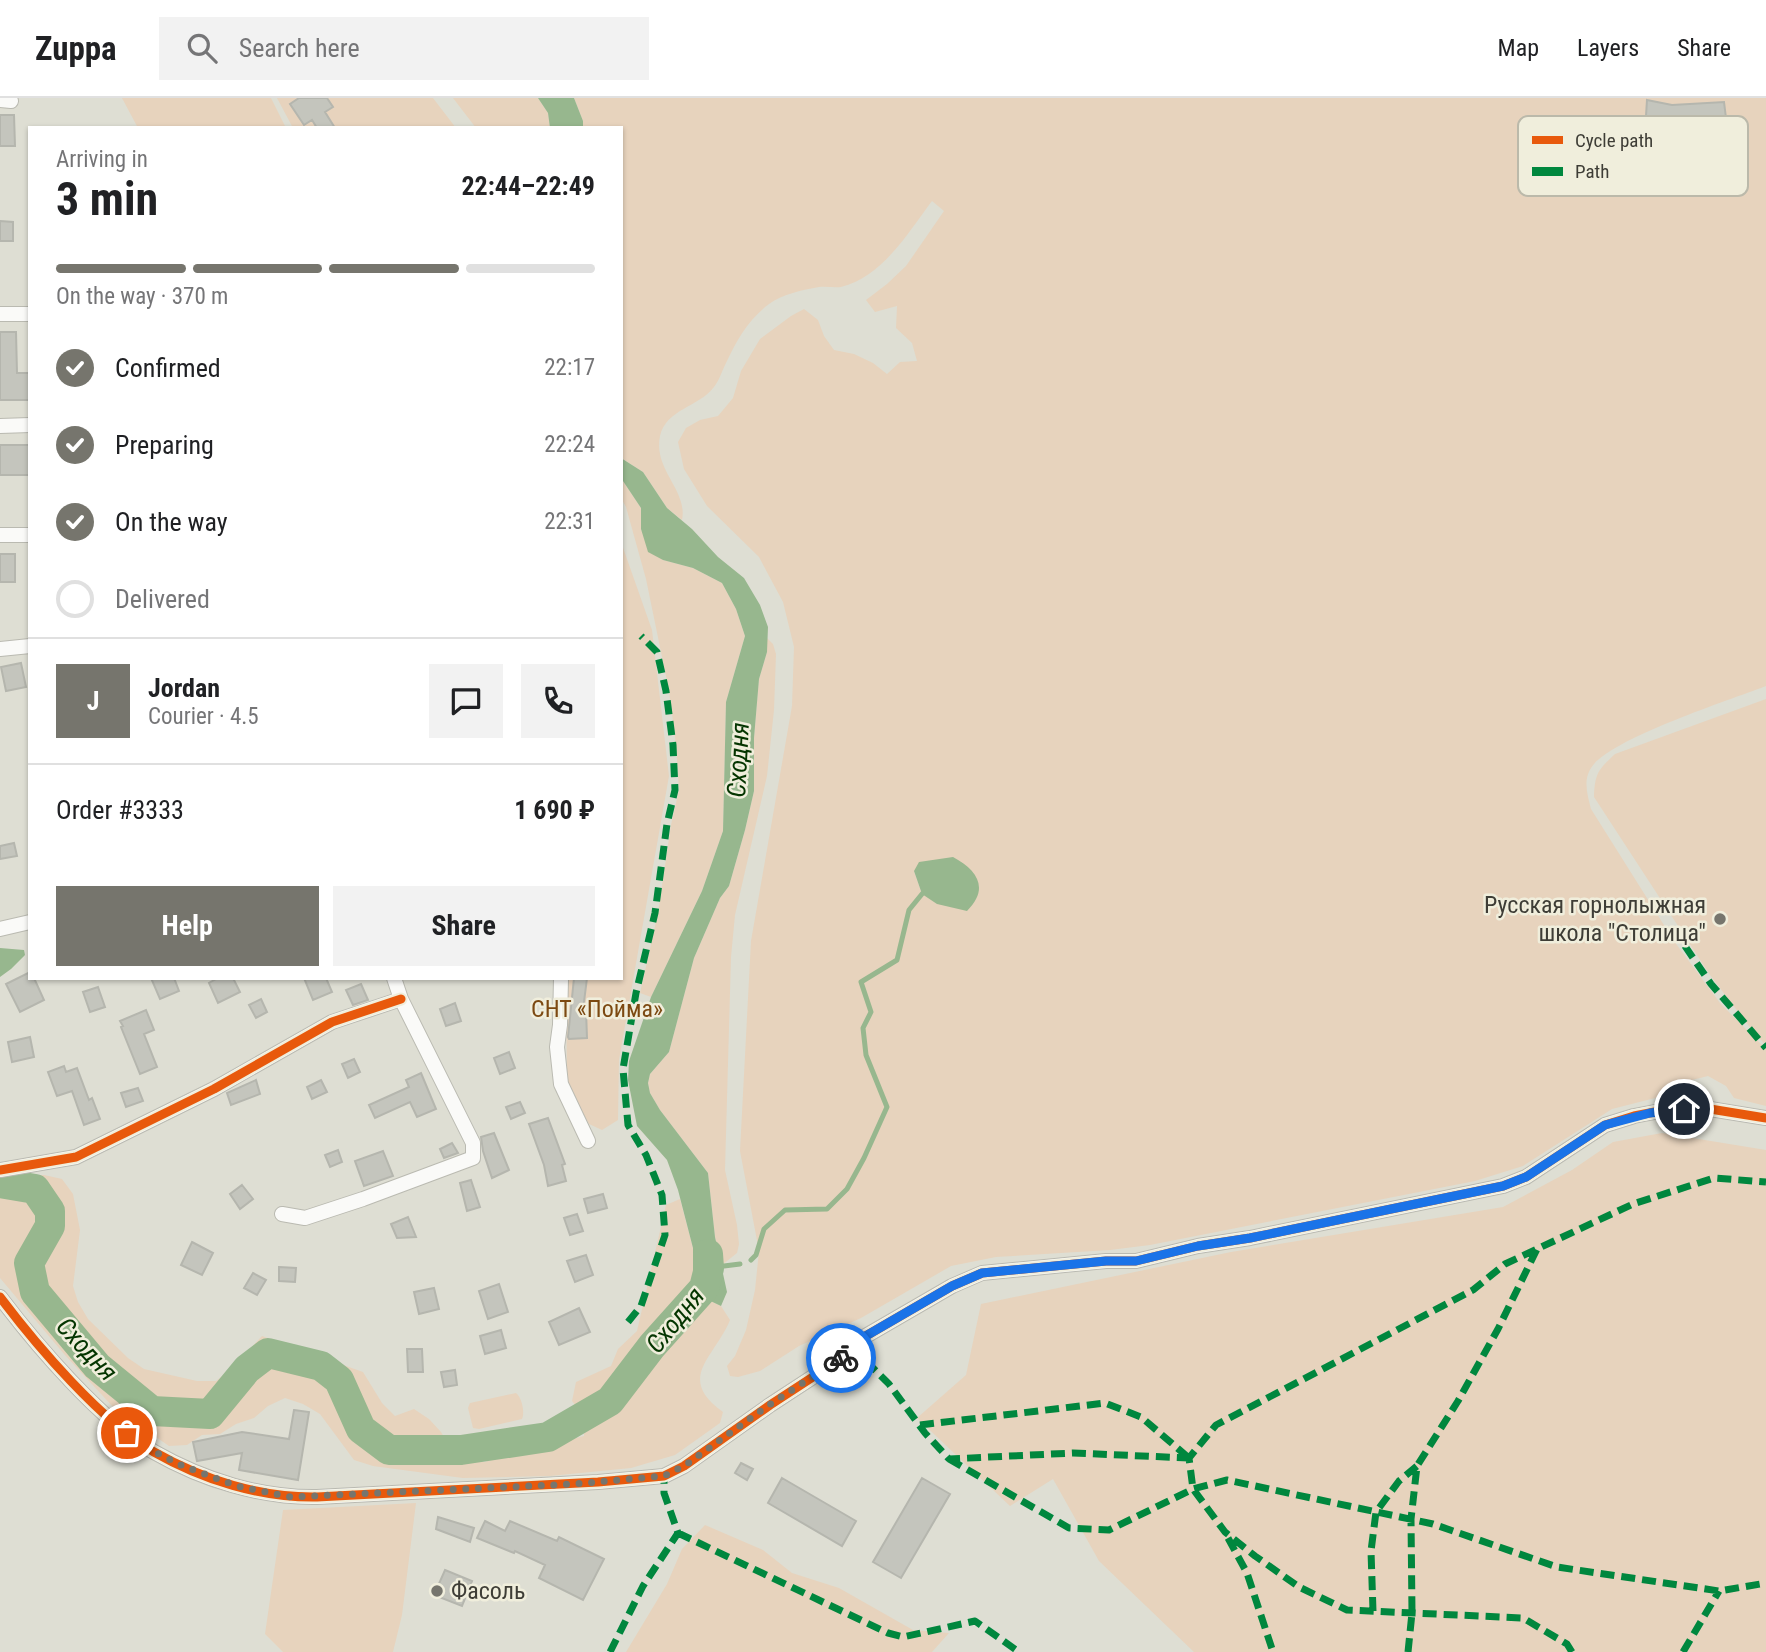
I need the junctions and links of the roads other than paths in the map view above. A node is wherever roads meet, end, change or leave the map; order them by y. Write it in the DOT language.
graph roads {
  1 [pos="0,314"];
  2 [pos="28,314"];
  3 [pos="28,425"];
  4 [pos="0,426"];
  5 [pos="0,535"];
  6 [pos="28,535"];
  7 [pos="28,646"];
  8 [pos="0,649"];
  9 [pos="28,922"];
  10 [pos="0,929"];
  11 [pos="395,980"];
  12 [pos="561,980"];
  13 [pos="401,999"];
  14 [pos="1766,1118"];
  15 [pos="588,1141"];
  16 [pos="0,1170"];
  17 [pos="282,1214"];
  18 [pos="0,1297"];
  1 -- 2 [label="street"];
  3 -- 4 [label="street"];
  5 -- 6 [label="street"];
  7 -- 8 [label="street"];
  9 -- 10 [label="street"];
  11 -- 13 [label="street"];
  12 -- 15 [label="street"];
  13 -- 16 [label="street"];
  13 -- 17 [label="street"];
  14 -- 18 [label="street"];
}
